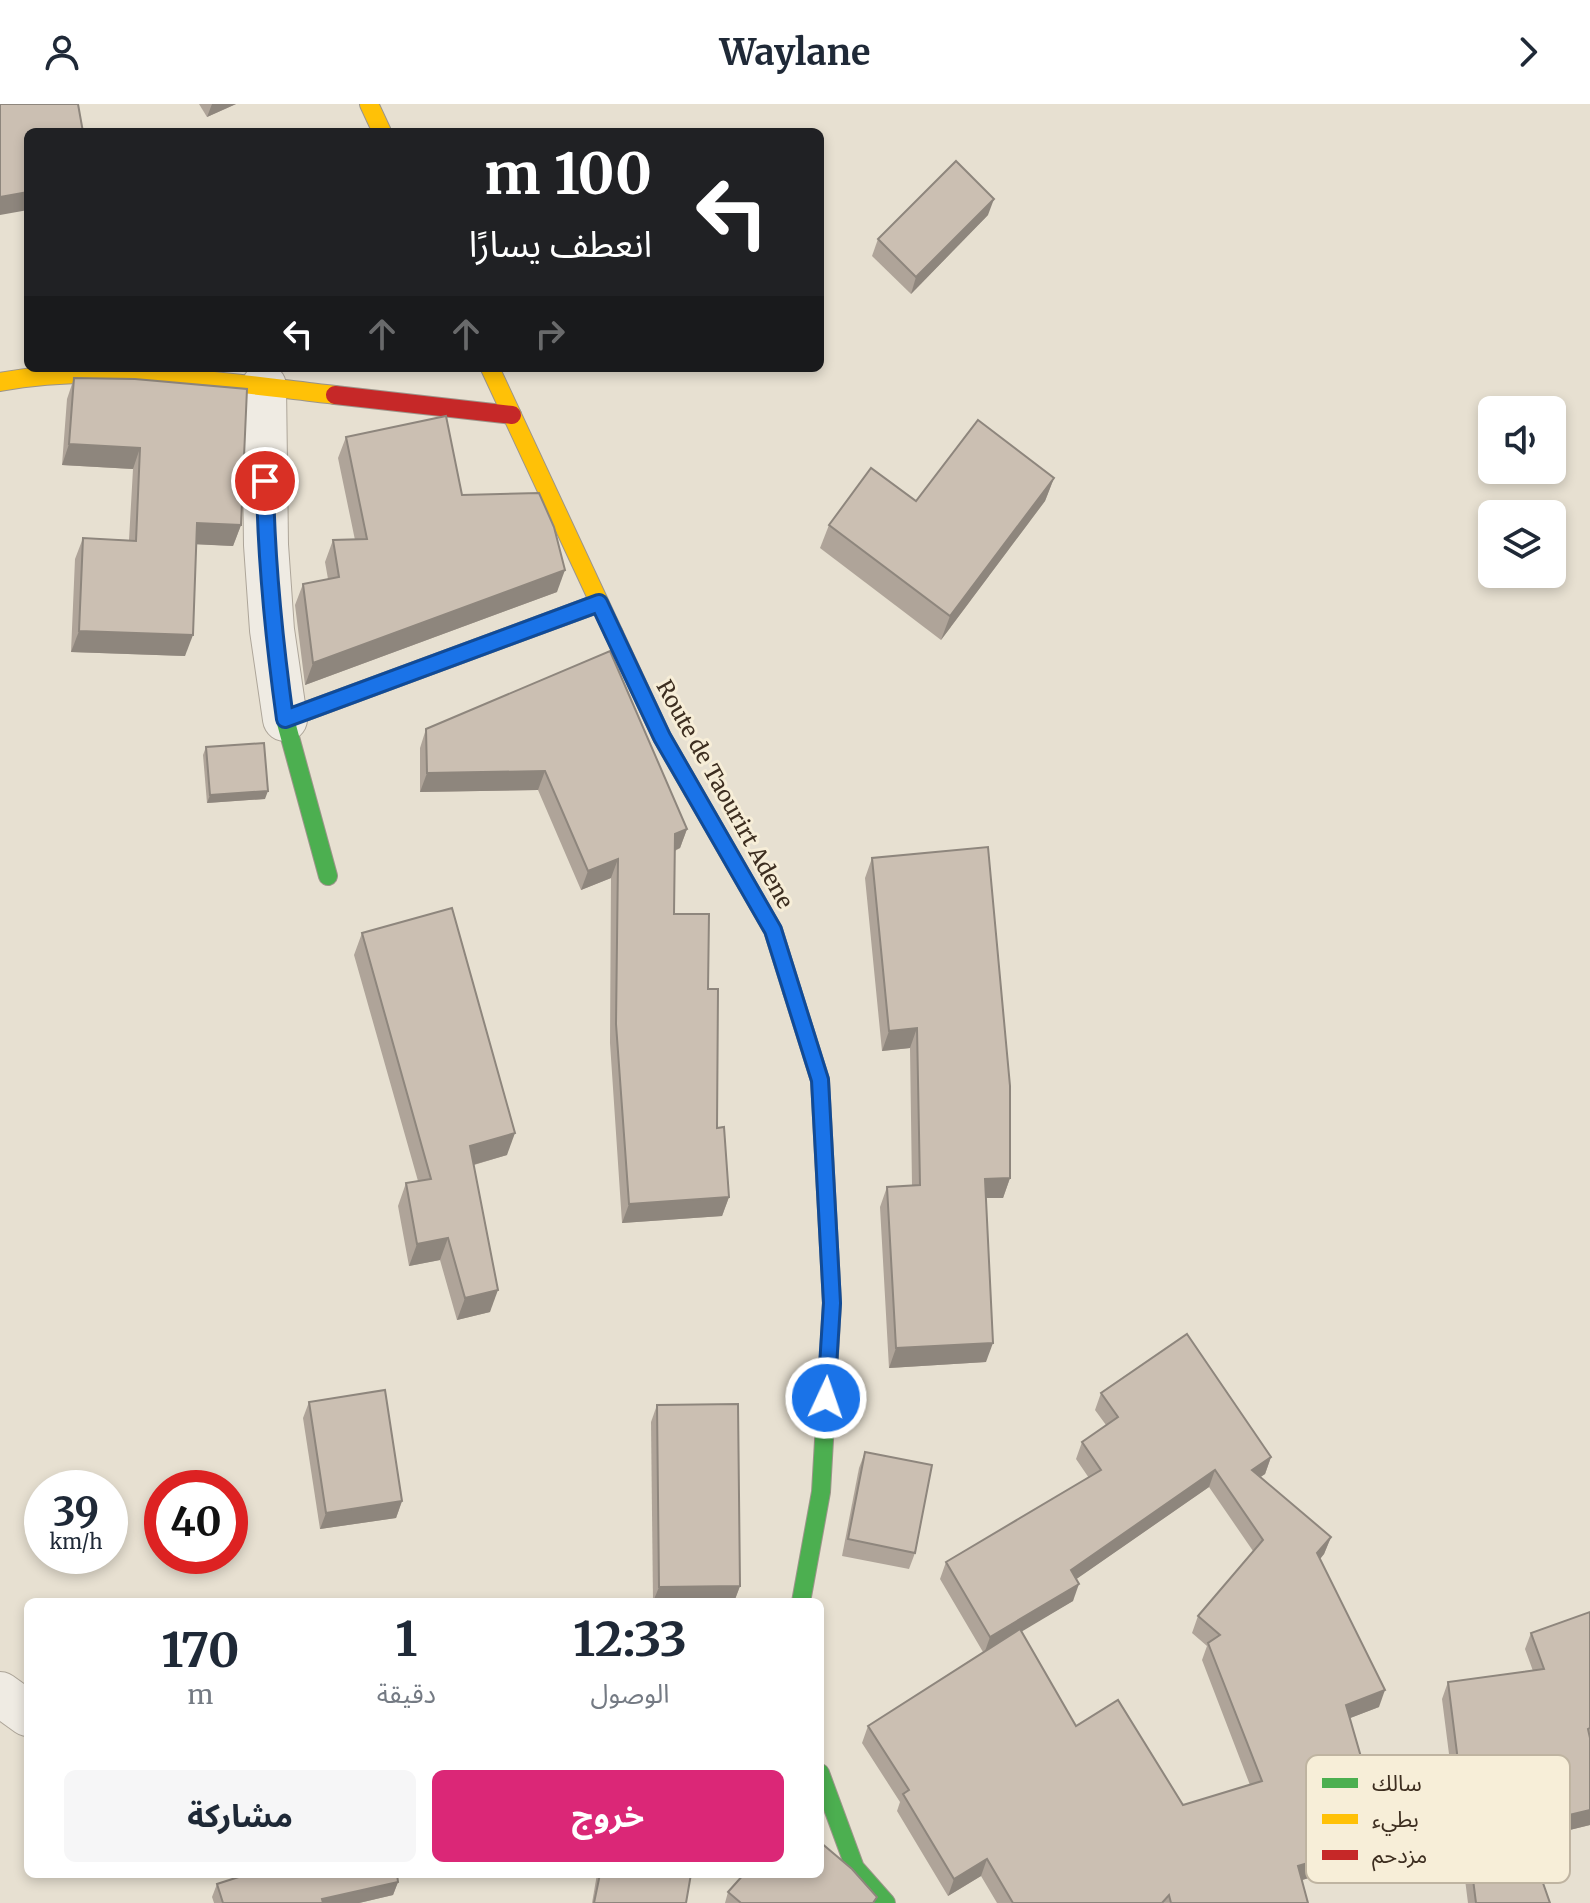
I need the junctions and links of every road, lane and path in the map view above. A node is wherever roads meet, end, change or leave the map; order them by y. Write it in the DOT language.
graph roads {
  1 [pos="369,104"];
  2 [pos="380,128"];
  3 [pos="492,372"];
  4 [pos="0,382"];
  5 [pos="264,386"];
  6 [pos="512,415"];
  7 [pos="599,603"];
  8 [pos="285,719"];
  9 [pos="328,876"];
  10 [pos="802,1598"];
  11 [pos="0,1694"];
  12 [pos="24,1711"];
  13 [pos="824,1796"];
  14 [pos="830,1830"];
  15 [pos="886,1903"];
  1 -- 2 [label="street"];
  3 -- 6 [label="street, Route de Taourirt Adene"];
  4 -- 5 [label="street"];
  5 -- 6 [label="street"];
  5 -- 8 [label="street"];
  6 -- 7 [label="street, Route de Taourirt Adene"];
  7 -- 8 [label="street"];
  7 -- 10 [label="street, Route de Taourirt Adene"];
  8 -- 9 [label="street"];
  11 -- 12 [label="street"];
  13 -- 14 [label="street"];
  14 -- 15 [label="street"];
}
